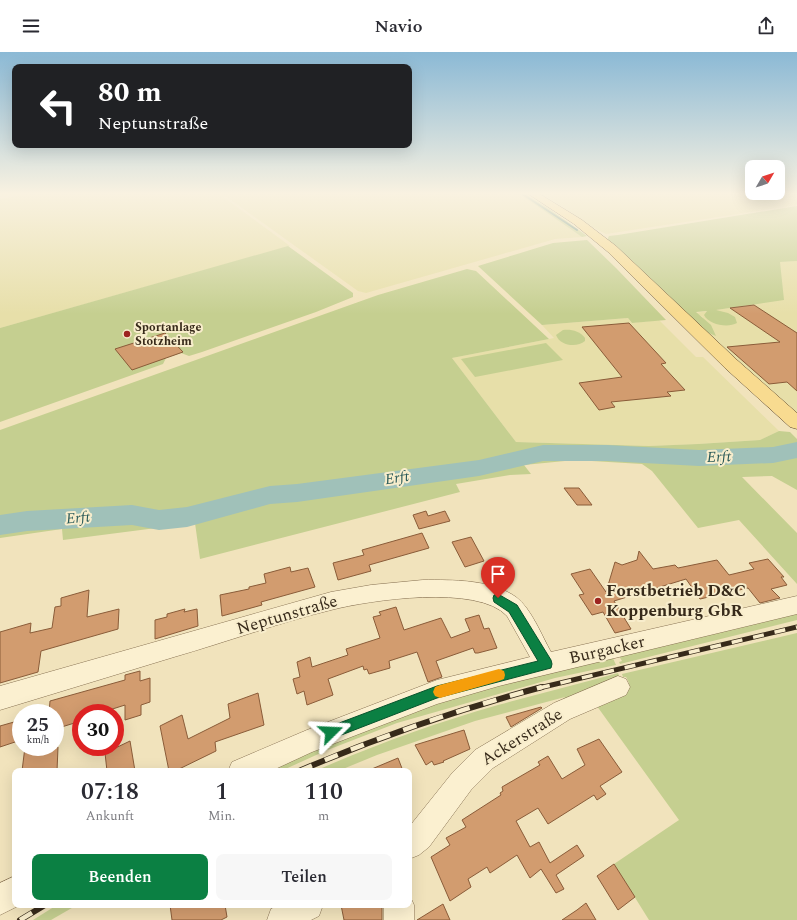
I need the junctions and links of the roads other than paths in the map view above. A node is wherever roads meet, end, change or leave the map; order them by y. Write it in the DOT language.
graph roads {
  1 [pos="593,234"];
  2 [pos="797,423"];
  3 [pos="797,605"];
  4 [pos="546,664"];
  5 [pos="618,687"];
  6 [pos="0,698"];
  7 [pos="248,768"];
  8 [pos="412,843"];
  9 [pos="12,893"];
  10 [pos="0,900"];
  11 [pos="303,908"];
  12 [pos="399,908"];
  13 [pos="282,920"];
  14 [pos="399,920"];
  1 -- 2 [label="main road"];
  3 -- 4 [label="street, Burgacker"];
  4 -- 6 [label="street, Neptunstraße"];
  4 -- 7 [label="street, Burgacker"];
  5 -- 8 [label="street, Ackerstraße"];
  9 -- 10 [label="street"];
  11 -- 13 [label="street"];
  12 -- 14 [label="street"];
}
